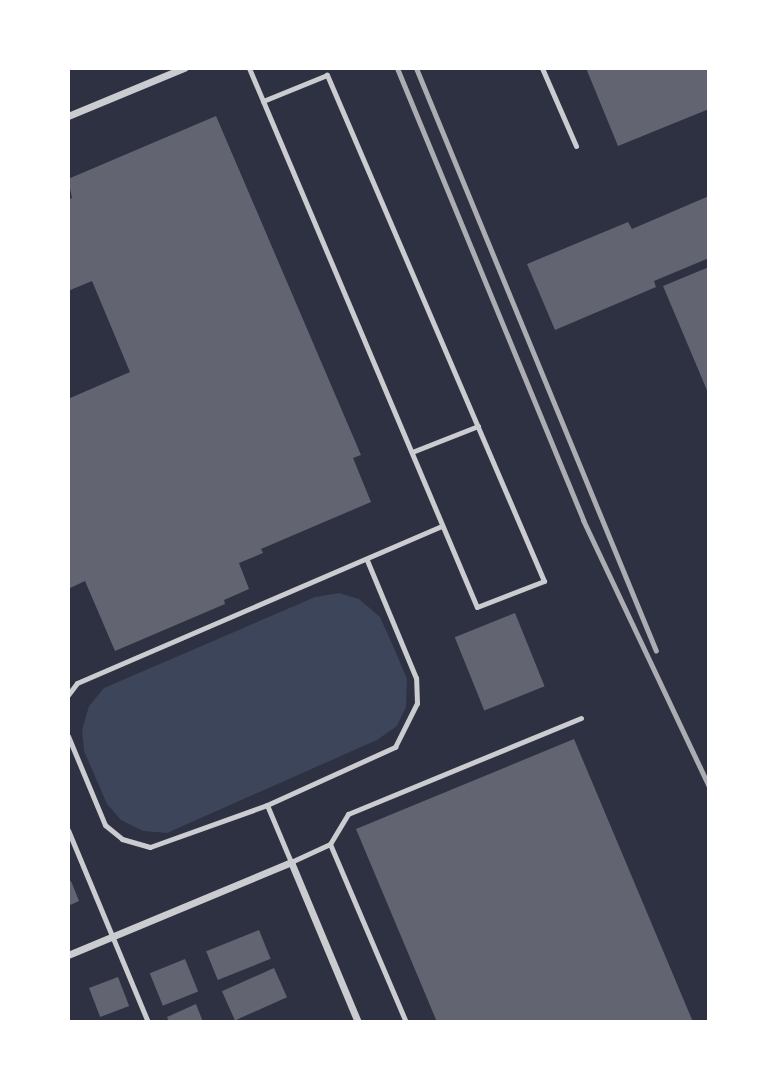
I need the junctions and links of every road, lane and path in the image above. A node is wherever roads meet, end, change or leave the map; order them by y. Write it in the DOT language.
graph roads {
  1 [pos="184,68"];
  2 [pos="249,68"];
  3 [pos="542,68"];
  4 [pos="263,101"];
  5 [pos="68,116"];
  6 [pos="576,146"];
  7 [pos="478,426"];
  8 [pos="412,452"];
  9 [pos="442,526"];
  10 [pos="367,560"];
  11 [pos="68,695"];
  12 [pos="581,718"];
  13 [pos="68,736"];
  14 [pos="267,805"];
  15 [pos="68,830"];
  16 [pos="330,844"];
  17 [pos="291,862"];
  18 [pos="113,937"];
  19 [pos="68,955"];
  20 [pos="148,1022"];
  21 [pos="358,1022"];
  22 [pos="406,1022"];
  1 -- 5 [label="street"];
  2 -- 4 [label="lane"];
  3 -- 6 [label="lane"];
  4 -- 7 [label="lane"];
  4 -- 8 [label="lane"];
  7 -- 8 [label="lane"];
  7 -- 9 [label="lane"];
  8 -- 9 [label="lane"];
  9 -- 10 [label="lane"];
  10 -- 11 [label="lane"];
  10 -- 14 [label="lane"];
  12 -- 16 [label="lane"];
  13 -- 14 [label="lane"];
  14 -- 17 [label="lane"];
  15 -- 18 [label="lane"];
  16 -- 17 [label="lane"];
  16 -- 22 [label="lane"];
  17 -- 18 [label="street"];
  17 -- 21 [label="street"];
  18 -- 19 [label="street"];
  18 -- 20 [label="lane"];
}
